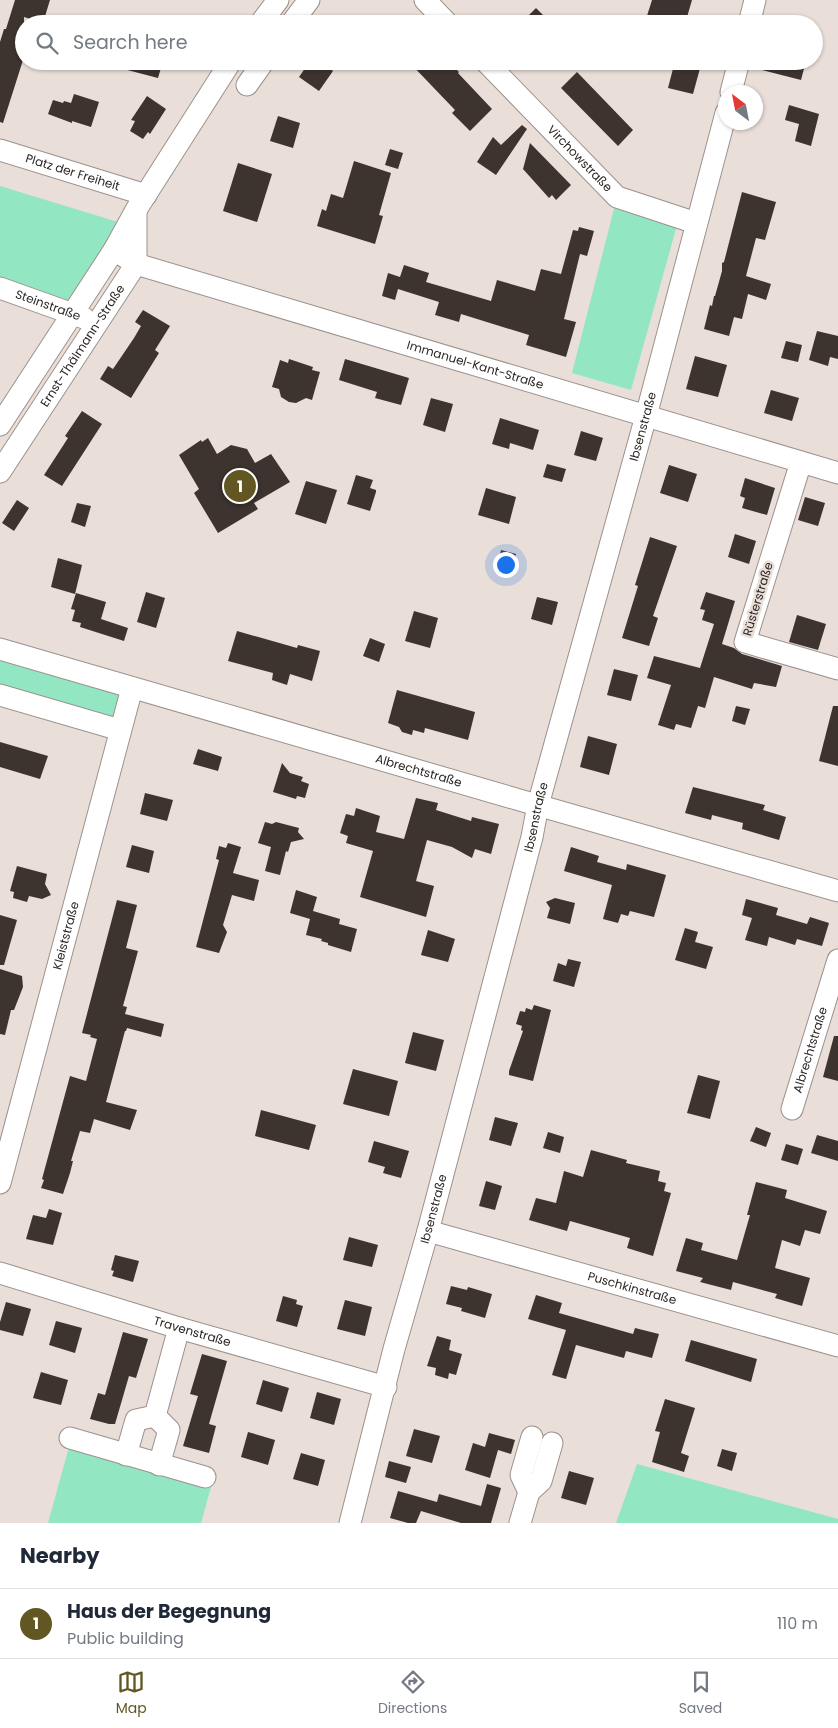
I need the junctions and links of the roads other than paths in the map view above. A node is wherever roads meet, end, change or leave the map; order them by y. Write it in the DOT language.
graph roads {
  1 [pos="278,0"];
  2 [pos="309,0"];
  3 [pos="425,0"];
  4 [pos="756,0"];
  5 [pos="267,15"];
  6 [pos="298,15"];
  7 [pos="439,15"];
  8 [pos="752,15"];
  9 [pos="225,70"];
  10 [pos="257,70"];
  11 [pos="494,70"];
  12 [pos="737,70"];
  13 [pos="246,85"];
  14 [pos="733,85"];
  15 [pos="721,130"];
  16 [pos="0,150"];
  17 [pos="141,203"];
  18 [pos="696,223"];
  19 [pos="114,250"];
  20 [pos="136,264"];
  21 [pos="0,288"];
  22 [pos="72,314"];
  23 [pos="96,323"];
  24 [pos="646,416"];
  25 [pos="0,425"];
  26 [pos="801,462"];
  27 [pos="0,472"];
  28 [pos="838,473"];
  29 [pos="0,649"];
  30 [pos="838,669"];
  31 [pos="132,688"];
  32 [pos="0,695"];
  33 [pos="120,730"];
  34 [pos="538,805"];
  35 [pos="838,890"];
  36 [pos="838,960"];
  37 [pos="792,1109"];
  38 [pos="0,1183"];
  39 [pos="428,1231"];
  40 [pos="0,1273"];
  41 [pos="179,1328"];
  42 [pos="838,1346"];
  43 [pos="386,1386"];
  44 [pos="155,1416"];
  45 [pos="532,1437"];
  46 [pos="70,1438"];
  47 [pos="552,1443"];
  48 [pos="126,1455"];
  49 [pos="159,1465"];
  50 [pos="205,1477"];
  51 [pos="529,1492"];
  52 [pos="350,1523"];
  53 [pos="520,1523"];
  1 -- 5 [label="street"];
  2 -- 6 [label="street"];
  3 -- 7 [label="street"];
  4 -- 8 [label="street"];
  9 -- 17 [label="street, Ernst-Thälmann-Straße"];
  10 -- 13 [label="street"];
  11 -- 18 [label="street, Virchowstraße"];
  12 -- 14 [label="street"];
  15 -- 18 [label="street, Ibsenstraße"];
  16 -- 17 [label="street, Platz der Freiheit"];
  17 -- 19 [label="street, Ernst-Thälmann-Straße"];
  17 -- 20 [label="street"];
  18 -- 24 [label="street, Ibsenstraße"];
  19 -- 20 [label="street, Immanuel-Kant-Straße"];
  19 -- 22 [label="street, Ernst-Thälmann-Straße"];
  20 -- 23 [label="street, Ernst-Thälmann-Straße"];
  20 -- 24 [label="street, Immanuel-Kant-Straße"];
  21 -- 22 [label="street, Steinstraße"];
  22 -- 23 [label="street, Steinstraße"];
  22 -- 25 [label="street, Ernst-Thälmann-Straße"];
  23 -- 27 [label="street, Ernst-Thälmann-Straße"];
  24 -- 26 [label="street, Immanuel-Kant-Straße"];
  24 -- 34 [label="street, Ibsenstraße"];
  26 -- 28 [label="street, Immanuel-Kant-Straße"];
  26 -- 30 [label="street, Rüsterstraße"];
  29 -- 31 [label="street, Albrechtstraße"];
  31 -- 33 [label="street, Kleiststraße"];
  31 -- 34 [label="street, Albrechtstraße"];
  32 -- 33 [label="street"];
  33 -- 38 [label="street, Kleiststraße"];
  34 -- 35 [label="street, Albrechtstraße"];
  34 -- 39 [label="street, Ibsenstraße"];
  36 -- 37 [label="street, Albrechtstraße"];
  39 -- 42 [label="street, Puschkinstraße"];
  39 -- 43 [label="street, Ibsenstraße"];
  40 -- 41 [label="street, Travenstraße"];
  41 -- 43 [label="street, Travenstraße"];
  41 -- 44 [label="street"];
  43 -- 52 [label="street, Ibsenstraße"];
  44 -- 48 [label="street"];
  44 -- 49 [label="street"];
  45 -- 51 [label="street"];
  46 -- 48 [label="street"];
  47 -- 51 [label="street"];
  48 -- 49 [label="street"];
  49 -- 50 [label="street"];
  51 -- 53 [label="street"];
}
